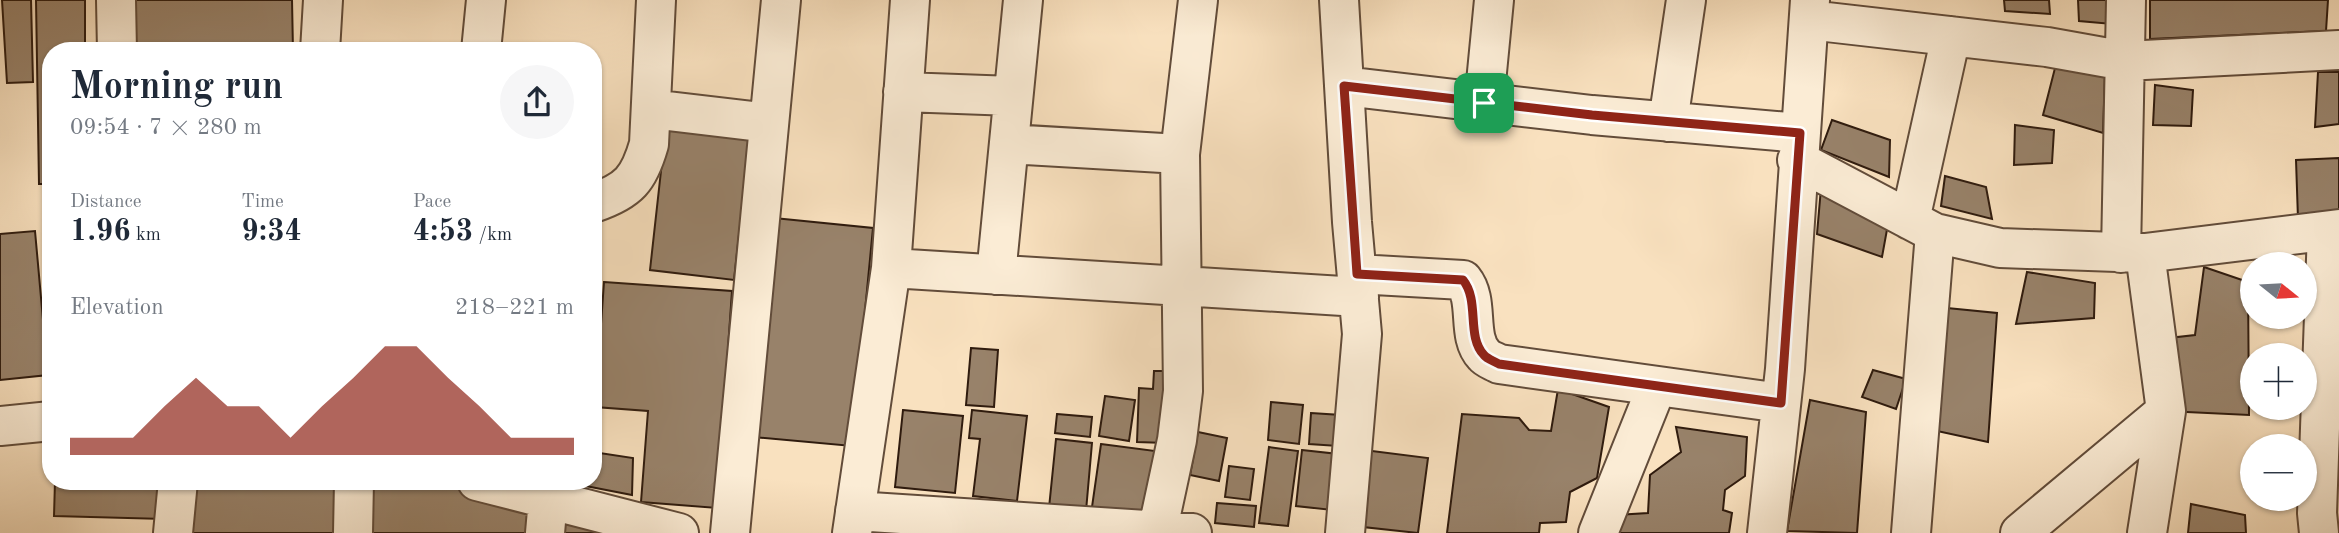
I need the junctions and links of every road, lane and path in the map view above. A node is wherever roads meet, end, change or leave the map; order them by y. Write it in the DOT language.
graph roads {
  1 [pos="116,0"];
  2 [pos="323,0"];
  3 [pos="486,0"];
  4 [pos="656,0"];
  5 [pos="781,0"];
  6 [pos="909,0"];
  7 [pos="1023,0"];
  8 [pos="1198,0"];
  9 [pos="1339,0"];
  10 [pos="1494,0"];
  11 [pos="1686,0"];
  12 [pos="2126,0"];
  13 [pos="1809,10"];
  14 [pos="1951,36"];
  15 [pos="117,42"];
  16 [pos="321,42"];
  17 [pos="482,42"];
  18 [pos="2339,50"];
  19 [pos="2124,61"];
  20 [pos="1344,86"];
  21 [pos="903,92"];
  22 [pos="1013,96"];
  23 [pos="1484,103"];
  24 [pos="651,109"];
  25 [pos="1668,122"];
  26 [pos="769,123"];
  27 [pos="1009,144"];
  28 [pos="1798,147"];
  29 [pos="1180,154"];
  30 [pos="602,199"];
  31 [pos="1922,226"];
  32 [pos="2333,230"];
  33 [pos="2133,253"];
  34 [pos="891,268"];
  35 [pos="996,275"];
  36 [pos="1183,286"];
  37 [pos="1358,286"];
  38 [pos="1657,386"];
  39 [pos="1781,403"];
  40 [pos="2166,411"];
  41 [pos="42,422"];
  42 [pos="0,426"];
  43 [pos="176,490"];
  44 [pos="354,490"];
  45 [pos="495,490"];
  46 [pos="547,516"];
  47 [pos="853,522"];
  48 [pos="1168,532"];
  49 [pos="173,533"];
  50 [pos="353,533"];
  51 [pos="679,533"];
  52 [pos="730,533"];
  53 [pos="1345,533"];
  54 [pos="1598,533"];
  55 [pos="1767,533"];
  56 [pos="1911,533"];
  57 [pos="2020,533"];
  58 [pos="2147,533"];
  59 [pos="2319,533"];
  1 -- 15 [label="street"];
  2 -- 16 [label="street"];
  3 -- 17 [label="street"];
  4 -- 24 [label="street"];
  5 -- 26 [label="street"];
  6 -- 21 [label="street"];
  7 -- 22 [label="street"];
  8 -- 29 [label="street"];
  9 -- 20 [label="street"];
  10 -- 23 [label="street"];
  11 -- 25 [label="street"];
  12 -- 19 [label="street"];
  13 -- 14 [label="street"];
  13 -- 28 [label="street"];
  14 -- 19 [label="street"];
  14 -- 31 [label="street"];
  18 -- 19 [label="street"];
  19 -- 33 [label="street"];
  20 -- 23 [label="street"];
  20 -- 37 [label="street"];
  21 -- 22 [label="street"];
  21 -- 34 [label="street"];
  22 -- 27 [label="street"];
  23 -- 25 [label="street"];
  24 -- 26 [label="street"];
  24 -- 30 [label="street"];
  25 -- 28 [label="street"];
  26 -- 52 [label="street"];
  27 -- 29 [label="street"];
  27 -- 35 [label="street"];
  28 -- 31 [label="street"];
  28 -- 39 [label="street"];
  29 -- 36 [label="street"];
  31 -- 33 [label="street"];
  31 -- 56 [label="street"];
  32 -- 33 [label="street"];
  32 -- 59 [label="street"];
  33 -- 40 [label="street"];
  34 -- 35 [label="street"];
  34 -- 47 [label="street"];
  35 -- 36 [label="street"];
  36 -- 37 [label="street"];
  36 -- 48 [label="street"];
  37 -- 38 [label="street"];
  37 -- 53 [label="street"];
  38 -- 39 [label="street"];
  38 -- 54 [label="street"];
  39 -- 55 [label="street"];
  40 -- 57 [label="street"];
  40 -- 58 [label="street"];
  41 -- 42 [label="street"];
  43 -- 49 [label="street"];
  44 -- 50 [label="street"];
  45 -- 46 [label="street"];
  46 -- 51 [label="street"];
  47 -- 48 [label="street"];
}
